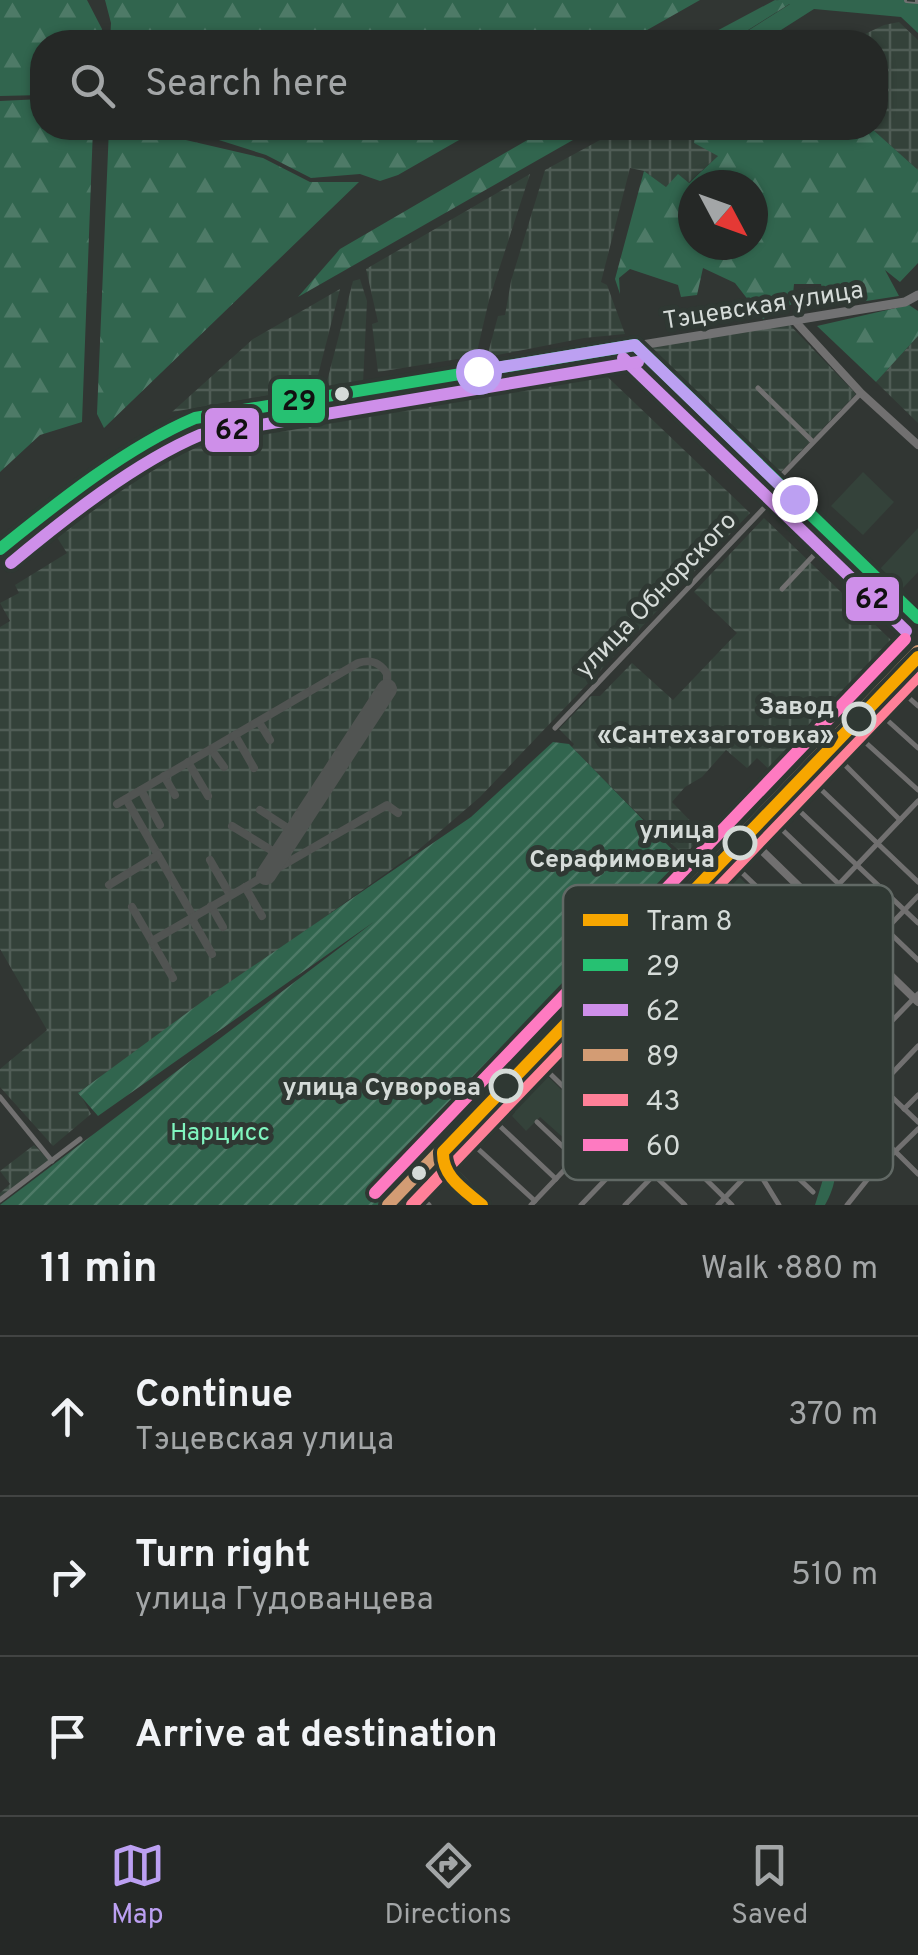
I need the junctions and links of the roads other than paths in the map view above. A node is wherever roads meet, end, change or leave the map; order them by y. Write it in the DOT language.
graph roads {
  1 [pos="918,296"];
  2 [pos="794,320"];
  3 [pos="635,345"];
  4 [pos="758,388"];
  5 [pos="862,392"];
  6 [pos="813,442"];
  7 [pos="918,446"];
  8 [pos="779,485"];
  9 [pos="832,536"];
  10 [pos="0,549"];
  11 [pos="782,589"];
  12 [pos="918,618"];
  13 [pos="918,651"];
  14 [pos="918,665"];
  15 [pos="897,686"];
  16 [pos="918,706"];
  17 [pos="875,709"];
  18 [pos="555,728"];
  19 [pos="847,734"];
  20 [pos="918,748"];
  21 [pos="833,753"];
  22 [pos="810,778"];
  23 [pos="918,790"];
  24 [pos="788,800"];
  25 [pos="918,801"];
  26 [pos="770,818"];
  27 [pos="900,820"];
  28 [pos="747,836"];
  29 [pos="878,843"];
  30 [pos="730,861"];
  31 [pos="857,865"];
  32 [pos="918,882"];
  33 [pos="840,883"];
  34 [pos="700,885"];
  35 [pos="707,885"];
  36 [pos="755,885"];
  37 [pos="797,885"];
  38 [pos="878,885"];
  39 [pos="918,896"];
  40 [pos="893,899"];
  41 [pos="904,910"];
  42 [pos="893,922"];
  43 [pos="918,923"];
  44 [pos="893,937"];
  45 [pos="918,960"];
  46 [pos="893,976"];
  47 [pos="917,998"];
  48 [pos="893,1018"];
  49 [pos="563,1029"];
  50 [pos="561,1037"];
  51 [pos="918,1046"];
  52 [pos="534,1059"];
  53 [pos="893,1072"];
  54 [pos="563,1086"];
  55 [pos="918,1095"];
  56 [pos="0,1097"];
  57 [pos="893,1098"];
  58 [pos="904,1109"];
  59 [pos="487,1114"];
  60 [pos="537,1122"];
  61 [pos="918,1126"];
  62 [pos="465,1137"];
  63 [pos="80,1139"];
  64 [pos="563,1146"];
  65 [pos="894,1152"];
  66 [pos="52,1161"];
  67 [pos="435,1162"];
  68 [pos="563,1172"];
  69 [pos="918,1174"];
  70 [pos="556,1180"];
  71 [pos="605,1180"];
  72 [pos="649,1180"];
  73 [pos="659,1180"];
  74 [pos="706,1180"];
  75 [pos="741,1180"];
  76 [pos="764,1180"];
  77 [pos="800,1180"];
  78 [pos="867,1180"];
  79 [pos="414,1191"];
  80 [pos="813,1192"];
  81 [pos="724,1198"];
  82 [pos="0,1200"];
  83 [pos="533,1203"];
  84 [pos="680,1203"];
  85 [pos="388,1205"];
  86 [pos="400,1205"];
  87 [pos="429,1205"];
  88 [pos="487,1205"];
  89 [pos="581,1205"];
  90 [pos="624,1205"];
  91 [pos="718,1205"];
  92 [pos="732,1205"];
  93 [pos="779,1205"];
  94 [pos="847,1205"];
  1 -- 2 [label="main road, Тэцевская улица"];
  2 -- 3 [label="main road, Тэцевская улица"];
  2 -- 5 [label="street"];
  3 -- 8 [label="street"];
  3 -- 10 [label="main road, Тэцевская улица"];
  4 -- 6 [label="street"];
  5 -- 6 [label="street, улица Обнорского"];
  5 -- 7 [label="street"];
  6 -- 8 [label="street, улица Обнорского"];
  8 -- 9 [label="street"];
  8 -- 18 [label="street, улица Обнорского"];
  9 -- 11 [label="street"];
  9 -- 12 [label="street"];
  13 -- 19 [label="main road"];
  14 -- 15 [label="main road"];
  15 -- 16 [label="street"];
  15 -- 17 [label="main road"];
  17 -- 19 [label="main road"];
  17 -- 20 [label="street"];
  19 -- 21 [label="main road"];
  19 -- 23 [label="street"];
  19 -- 28 [label="main road"];
  21 -- 22 [label="main road"];
  21 -- 27 [label="street"];
  22 -- 24 [label="main road"];
  22 -- 29 [label="street"];
  24 -- 26 [label="main road"];
  24 -- 31 [label="street"];
  25 -- 27 [label="street"];
  26 -- 28 [label="main road"];
  26 -- 33 [label="street"];
  27 -- 29 [label="street"];
  28 -- 30 [label="main road"];
  28 -- 34 [label="main road"];
  28 -- 37 [label="street"];
  29 -- 31 [label="street"];
  29 -- 32 [label="street"];
  30 -- 35 [label="main road"];
  30 -- 36 [label="street"];
  31 -- 33 [label="street"];
  31 -- 38 [label="street"];
  39 -- 41 [label="street"];
  40 -- 41 [label="street"];
  41 -- 42 [label="street"];
  41 -- 43 [label="street"];
  44 -- 45 [label="street"];
  46 -- 47 [label="street"];
  47 -- 48 [label="street"];
  49 -- 52 [label="main road"];
  50 -- 52 [label="main road"];
  51 -- 53 [label="street"];
  52 -- 54 [label="street"];
  52 -- 59 [label="main road"];
  52 -- 67 [label="main road"];
  55 -- 58 [label="street"];
  56 -- 66 [label="street"];
  57 -- 58 [label="street"];
  58 -- 61 [label="street"];
  59 -- 62 [label="main road"];
  59 -- 70 [label="street"];
  60 -- 64 [label="street"];
  61 -- 65 [label="street"];
  62 -- 67 [label="main road"];
  62 -- 83 [label="street"];
  63 -- 66 [label="street"];
  65 -- 69 [label="street"];
  66 -- 82 [label="street"];
  67 -- 79 [label="main road"];
  67 -- 85 [label="main road"];
  67 -- 88 [label="street"];
  68 -- 70 [label="street"];
  70 -- 83 [label="street"];
  71 -- 89 [label="street"];
  72 -- 90 [label="street"];
  73 -- 84 [label="street"];
  74 -- 81 [label="street"];
  75 -- 81 [label="street"];
  76 -- 93 [label="street"];
  77 -- 80 [label="street"];
  78 -- 94 [label="street"];
  79 -- 86 [label="main road"];
  79 -- 87 [label="street"];
  81 -- 91 [label="street"];
  81 -- 92 [label="street"];
}
